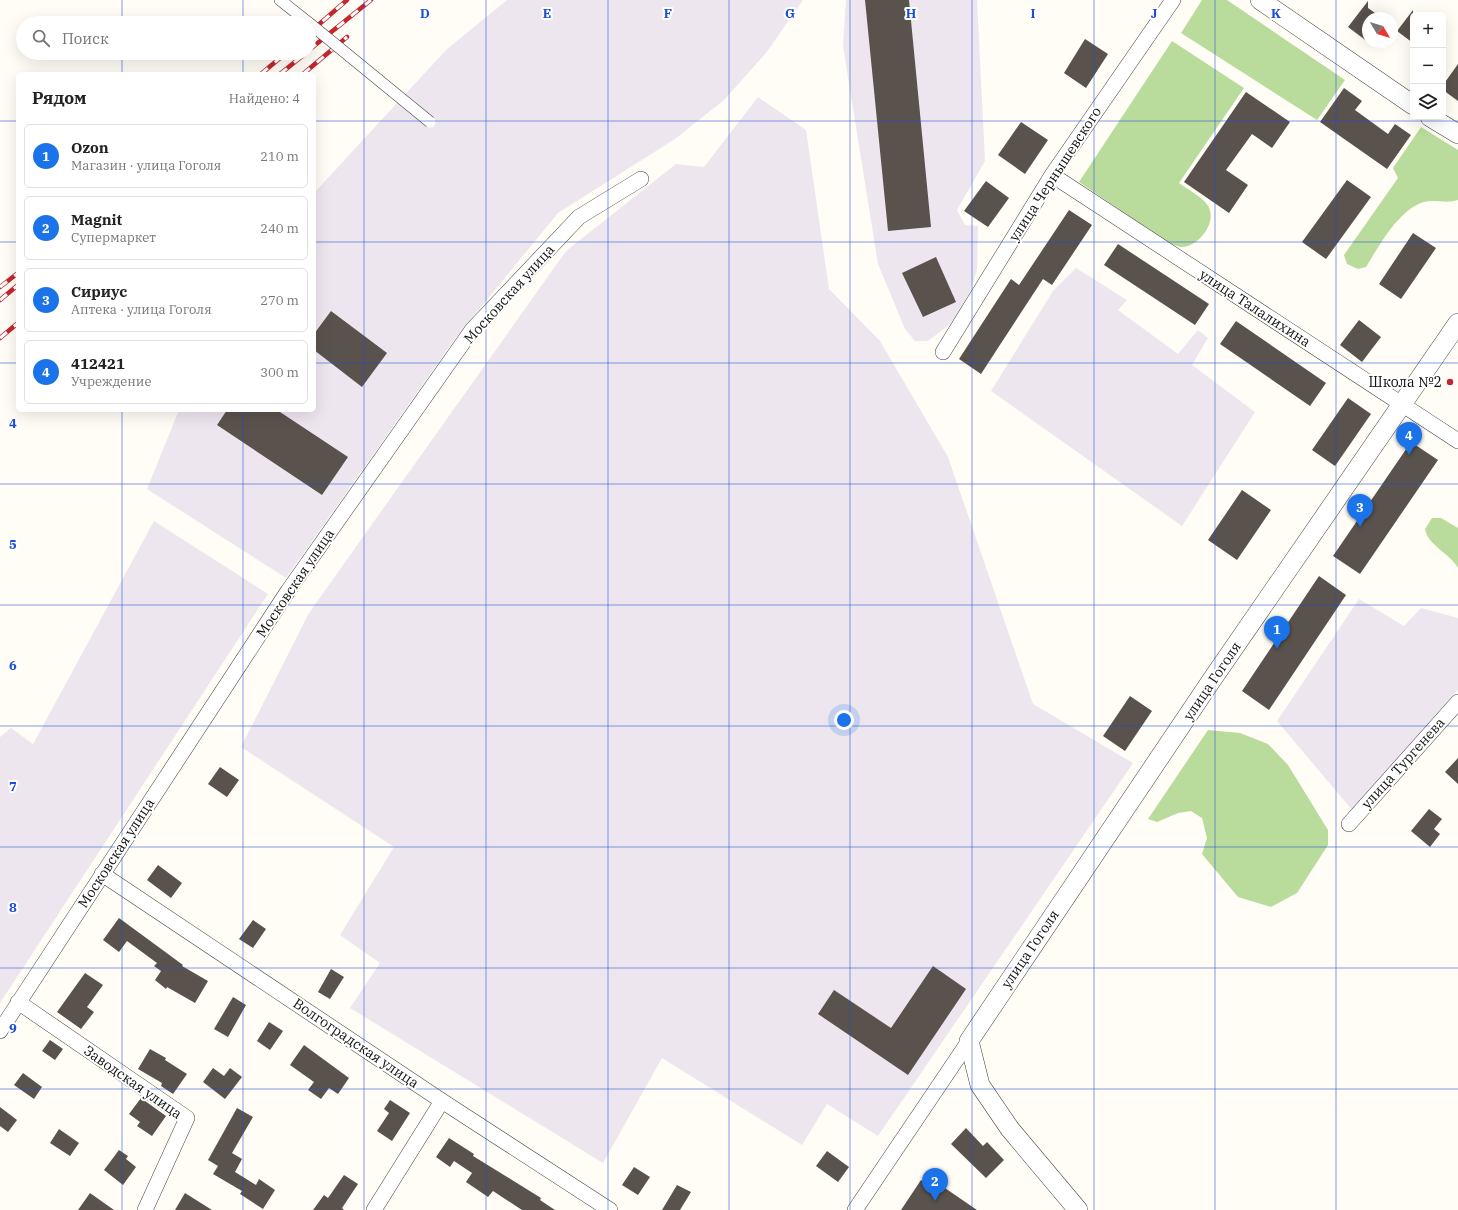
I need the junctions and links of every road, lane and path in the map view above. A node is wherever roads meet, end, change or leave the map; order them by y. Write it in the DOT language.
graph roads {
  1 [pos="280,0"];
  2 [pos="1173,0"];
  3 [pos="1260,0"];
  4 [pos="300,16"];
  5 [pos="316,29"];
  6 [pos="1410,103"];
  7 [pos="1435,120"];
  8 [pos="430,122"];
  9 [pos="1458,134"];
  10 [pos="1052,175"];
  11 [pos="641,179"];
  12 [pos="1458,322"];
  13 [pos="943,352"];
  14 [pos="1403,404"];
  15 [pos="1458,441"];
  16 [pos="1458,702"];
  17 [pos="1349,824"];
  18 [pos="102,874"];
  19 [pos="18,1002"];
  20 [pos="0,1031"];
  21 [pos="969,1041"];
  22 [pos="442,1101"];
  23 [pos="145,1210"];
  24 [pos="374,1210"];
  25 [pos="610,1210"];
  26 [pos="855,1210"];
  27 [pos="1078,1210"];
  1 -- 4 [label="street"];
  2 -- 10 [label="street, улица Чернышевского"];
  3 -- 6 [label="street"];
  5 -- 8 [label="street, bridge"];
  7 -- 9 [label="street"];
  10 -- 13 [label="street, улица Чернышевского"];
  10 -- 14 [label="street, улица Талалихина"];
  11 -- 18 [label="street, Московская улица"];
  12 -- 14 [label="street, улица Гоголя"];
  14 -- 15 [label="street, улица Талалихина"];
  14 -- 21 [label="street, улица Гоголя"];
  16 -- 17 [label="street, улица Тургенева"];
  18 -- 19 [label="street, Московская улица"];
  18 -- 22 [label="street, Волгоградская улица"];
  19 -- 20 [label="street, Московская улица"];
  19 -- 23 [label="street, Заводская улица"];
  21 -- 26 [label="street, улица Гоголя"];
  21 -- 27 [label="street"];
  22 -- 24 [label="street"];
  22 -- 25 [label="street, Волгоградская улица"];
}
